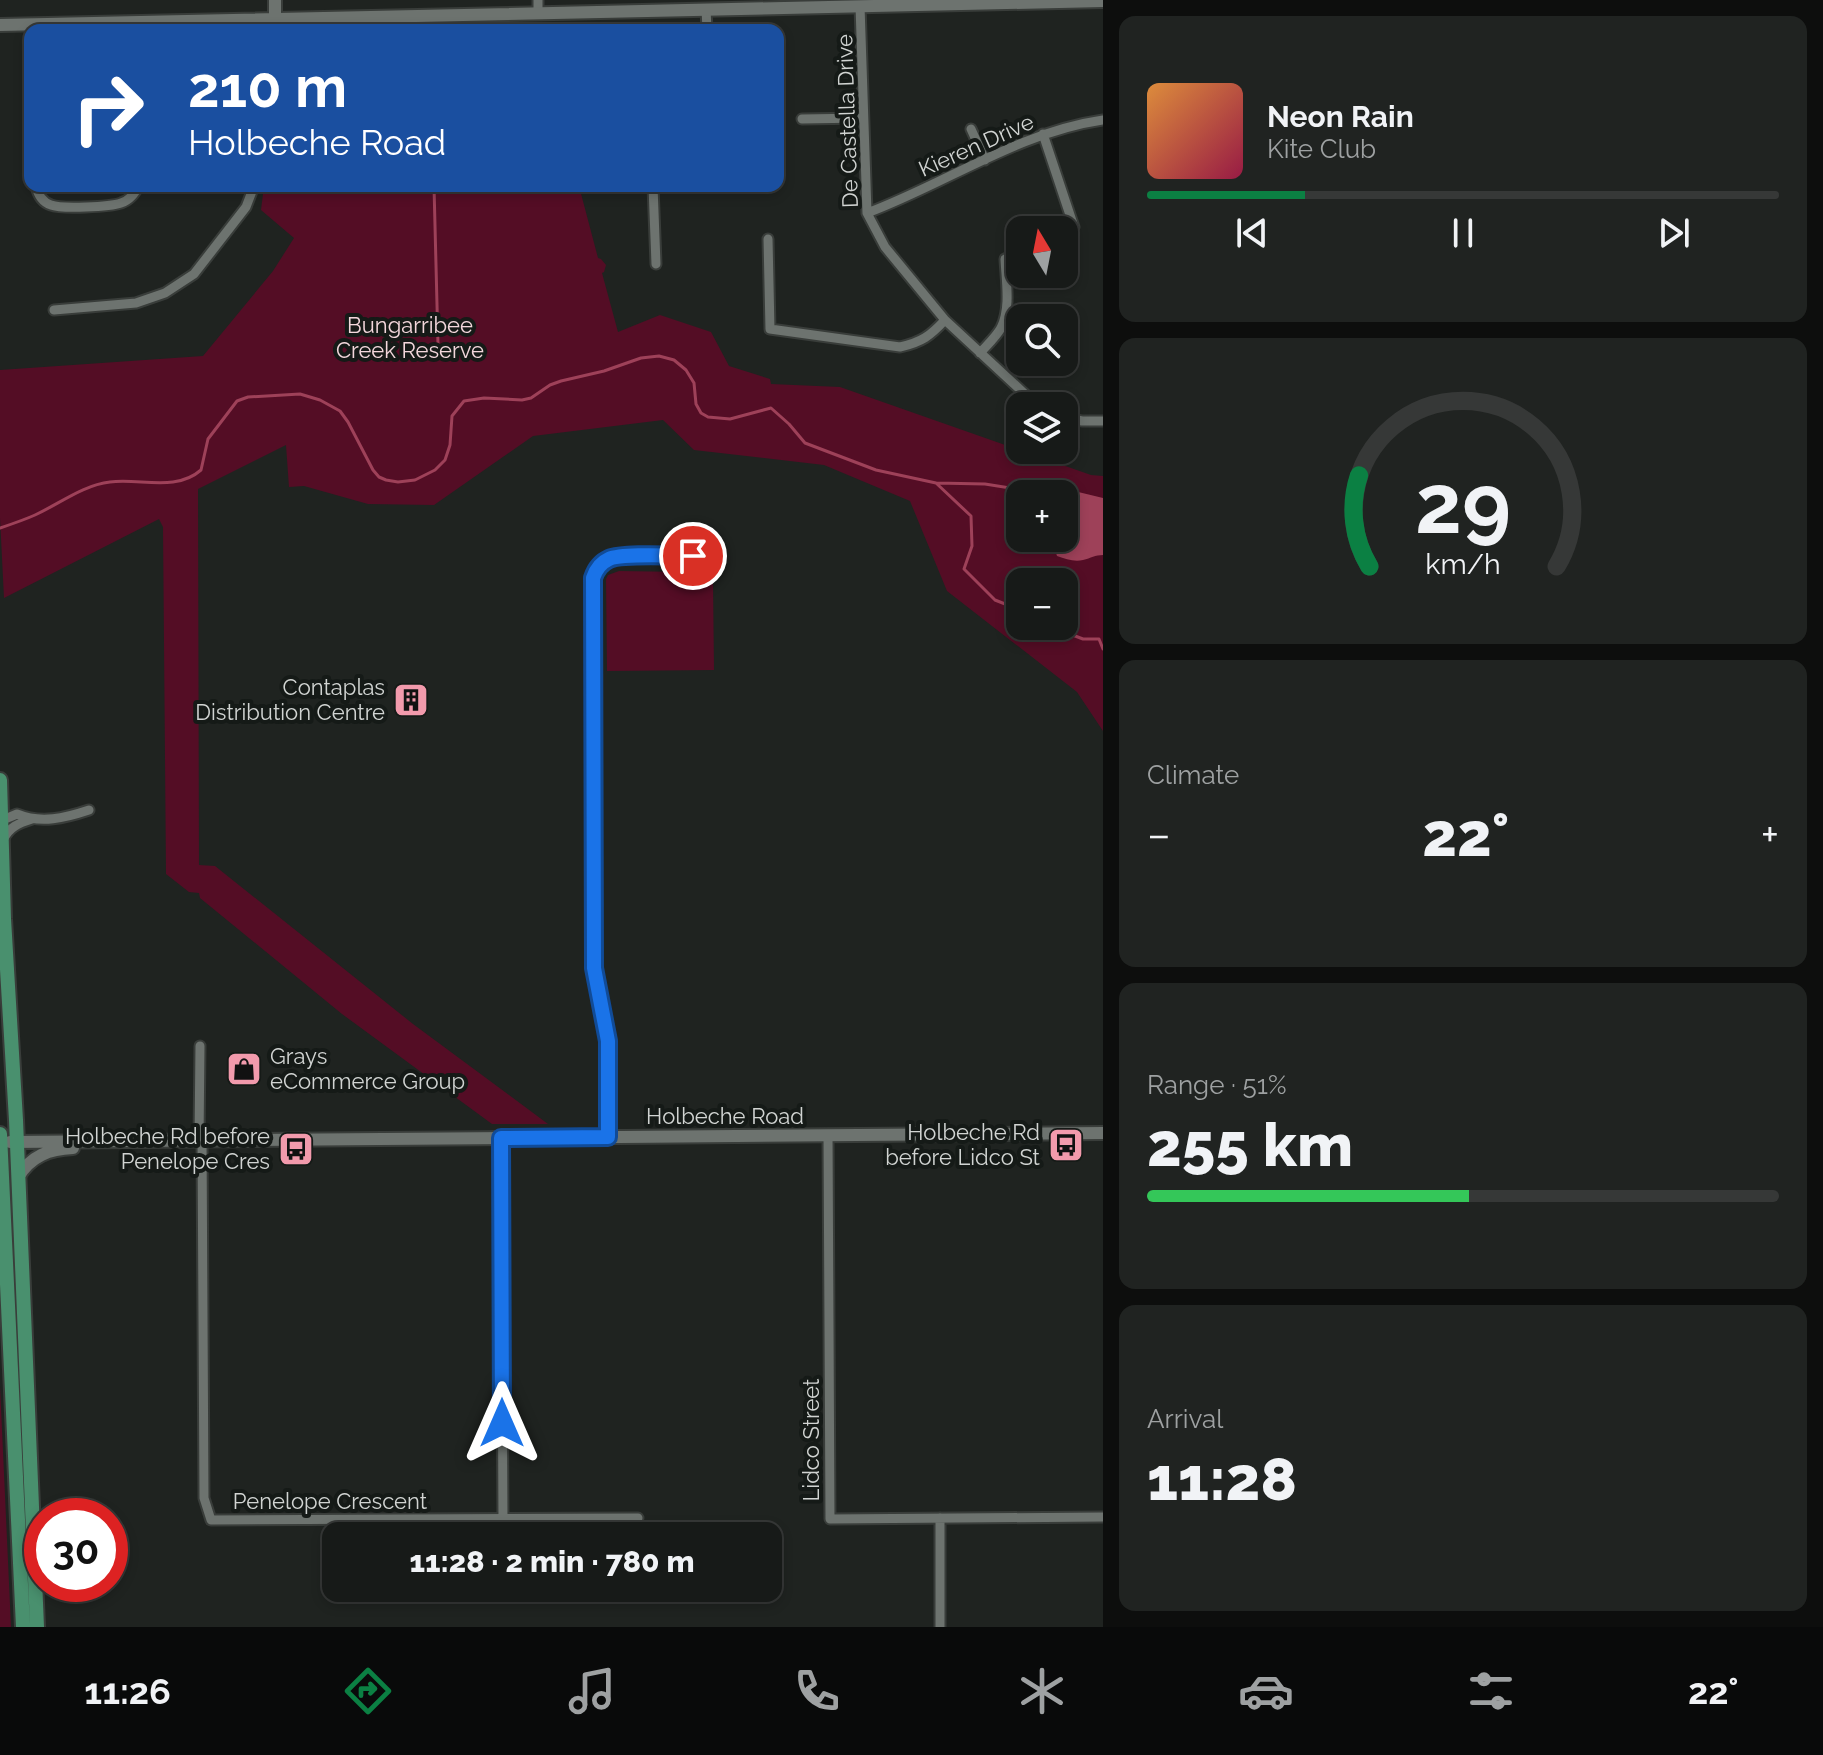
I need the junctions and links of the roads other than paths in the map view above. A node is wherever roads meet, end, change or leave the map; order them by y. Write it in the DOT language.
graph roads {
  1 [pos="275,0"];
  2 [pos="1094,0"];
  3 [pos="1103,1"];
  4 [pos="996,2"];
  5 [pos="785,4"];
  6 [pos="860,6"];
  7 [pos="538,7"];
  8 [pos="706,9"];
  9 [pos="275,19"];
  10 [pos="169,24"];
  11 [pos="707,24"];
  12 [pos="0,25"];
  13 [pos="24,25"];
  14 [pos="863,118"];
  15 [pos="802,119"];
  16 [pos="1103,120"];
  17 [pos="971,129"];
  18 [pos="1043,134"];
  19 [pos="985,160"];
  20 [pos="38,192"];
  21 [pos="135,192"];
  22 [pos="252,192"];
  23 [pos="653,192"];
  24 [pos="867,213"];
  25 [pos="1070,216"];
  26 [pos="768,239"];
  27 [pos="1006,259"];
  28 [pos="656,264"];
  29 [pos="1006,282"];
  30 [pos="1006,288"];
  31 [pos="54,310"];
  32 [pos="945,320"];
  33 [pos="980,353"];
  34 [pos="1023,392"];
  35 [pos="1078,420"];
  36 [pos="1103,421"];
  37 [pos="716,556"];
  38 [pos="0,782"];
  39 [pos="89,810"];
  40 [pos="17,814"];
  41 [pos="32,819"];
  42 [pos="0,820"];
  43 [pos="1,845"];
  44 [pos="200,1046"];
  45 [pos="1103,1133"];
  46 [pos="0,1134"];
  47 [pos="828,1135"];
  48 [pos="608,1137"];
  49 [pos="501,1138"];
  50 [pos="200,1139"];
  51 [pos="17,1141"];
  52 [pos="107,1141"];
  53 [pos="0,1142"];
  54 [pos="18,1177"];
  55 [pos="2,1211"];
  56 [pos="1103,1517"];
  57 [pos="638,1518"];
  58 [pos="940,1518"];
  59 [pos="503,1519"];
  60 [pos="23,1627"];
  61 [pos="37,1627"];
  62 [pos="940,1627"];
  1 -- 9 [label="street"];
  2 -- 3 [label="street"];
  2 -- 4 [label="street"];
  4 -- 6 [label="street"];
  5 -- 6 [label="street"];
  5 -- 8 [label="street"];
  6 -- 14 [label="street, De Castella Drive"];
  7 -- 8 [label="street"];
  7 -- 9 [label="street"];
  8 -- 11 [label="street"];
  9 -- 10 [label="street"];
  12 -- 13 [label="street"];
  14 -- 15 [label="street"];
  14 -- 24 [label="street, De Castella Drive"];
  16 -- 18 [label="street, Kieren Drive"];
  17 -- 19 [label="street"];
  18 -- 19 [label="street, Kieren Drive"];
  18 -- 25 [label="street"];
  19 -- 24 [label="street, Kieren Drive"];
  20 -- 21 [label="street"];
  22 -- 31 [label="street"];
  23 -- 28 [label="street"];
  24 -- 32 [label="street, De Castella Drive"];
  26 -- 32 [label="street"];
  27 -- 29 [label="street"];
  30 -- 33 [label="street"];
  32 -- 33 [label="street, De Castella Drive"];
  33 -- 34 [label="street, De Castella Drive"];
  35 -- 36 [label="street"];
  37 -- 48 [label="street"];
  38 -- 40 [label="street"];
  38 -- 42 [label="main road"];
  39 -- 41 [label="street"];
  40 -- 41 [label="street"];
  40 -- 42 [label="street"];
  41 -- 43 [label="street"];
  42 -- 43 [label="main road"];
  43 -- 51 [label="main road"];
  44 -- 50 [label="street"];
  45 -- 47 [label="street, Holbeche Road"];
  46 -- 53 [label="main road"];
  47 -- 48 [label="street, Holbeche Road"];
  47 -- 58 [label="street, Lidco Street"];
  48 -- 49 [label="street, Holbeche Road"];
  49 -- 50 [label="street, Holbeche Road"];
  49 -- 59 [label="street"];
  50 -- 52 [label="street, Holbeche Road"];
  50 -- 59 [label="street, Penelope Crescent"];
  51 -- 52 [label="street, Holbeche Road"];
  51 -- 53 [label="street, Holbeche Road"];
  51 -- 54 [label="main road"];
  52 -- 54 [label="street, Holbeche Road"];
  53 -- 55 [label="main road"];
  54 -- 61 [label="main road"];
  55 -- 60 [label="main road"];
  56 -- 58 [label="street, Lidco Street"];
  57 -- 59 [label="street, Penelope Crescent"];
  58 -- 62 [label="street"];
}
